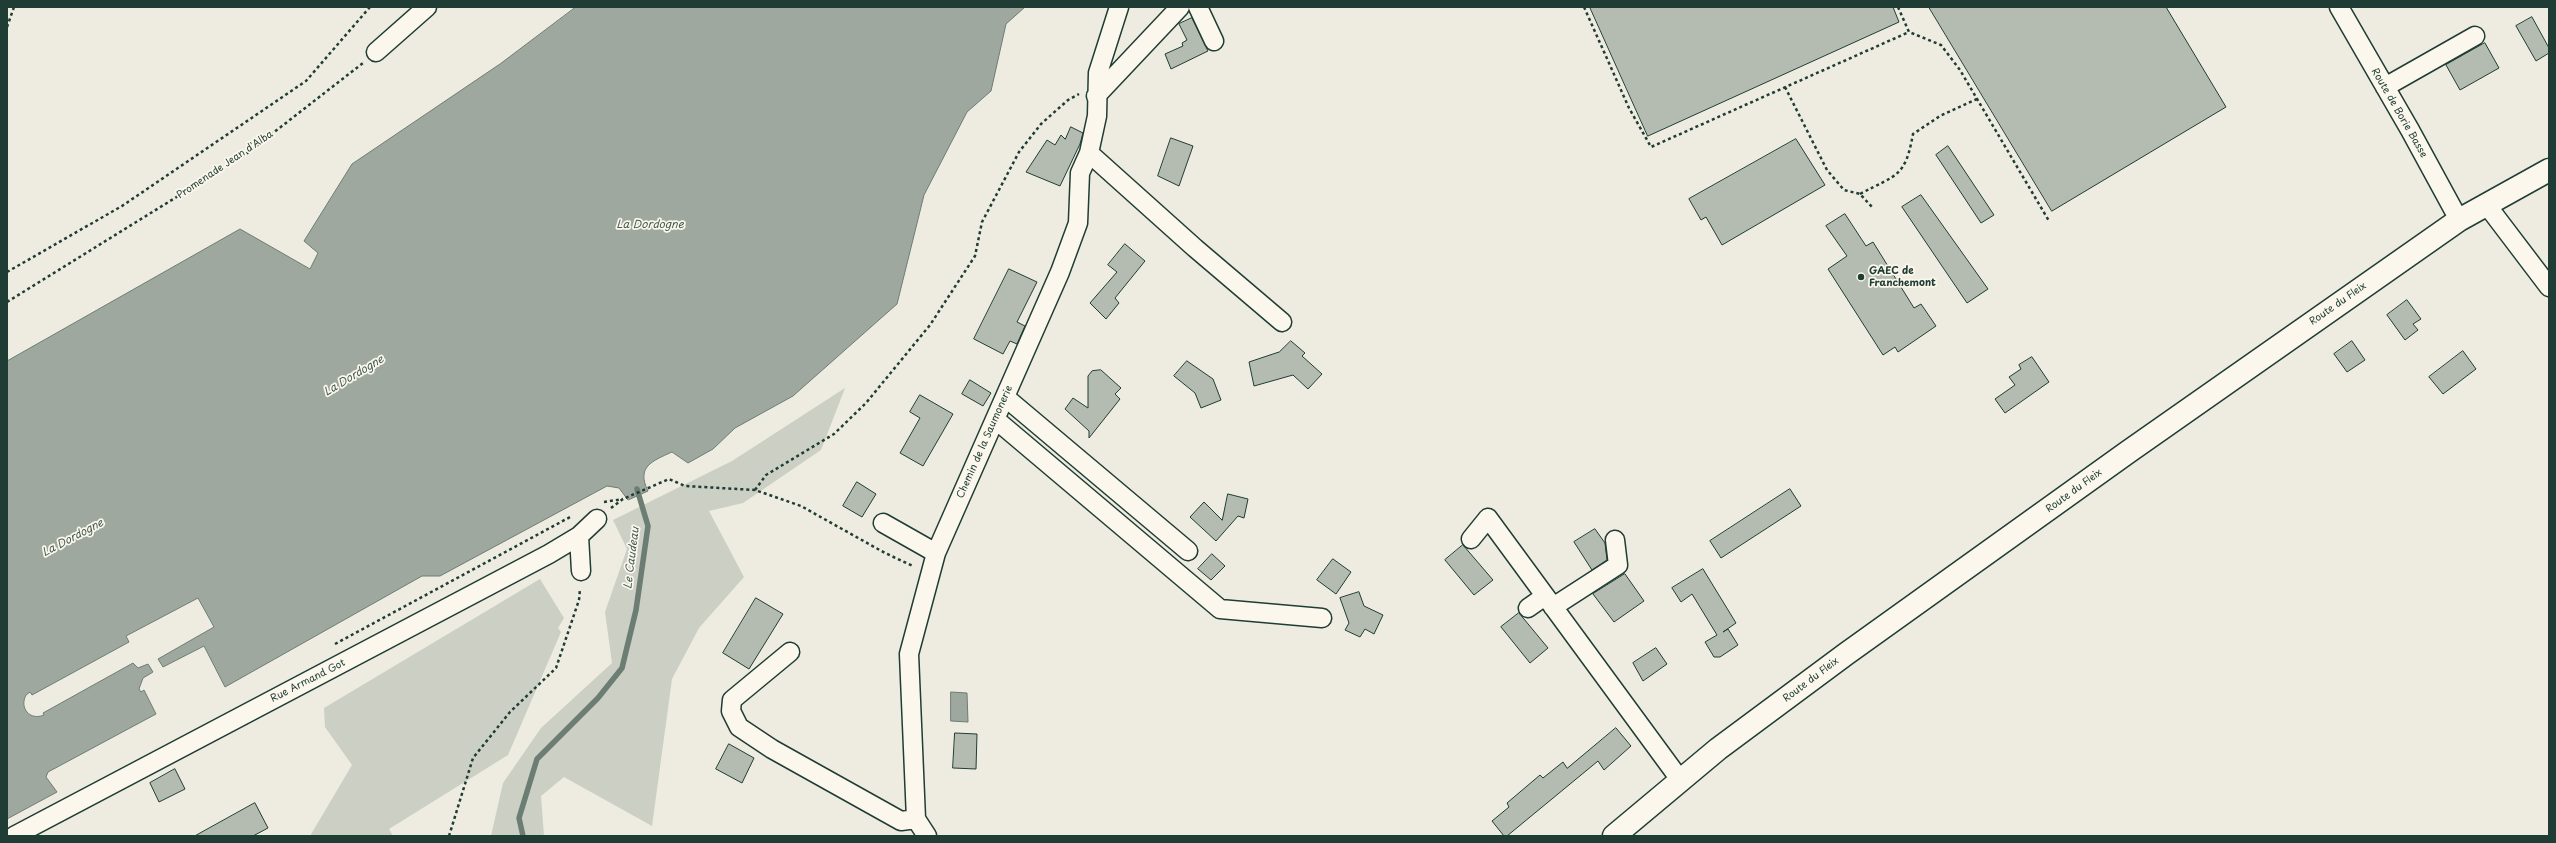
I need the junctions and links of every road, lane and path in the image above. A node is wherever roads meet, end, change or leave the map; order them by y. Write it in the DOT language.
graph roads {
  1 [pos="14,7"];
  2 [pos="370,7"];
  3 [pos="427,7"];
  4 [pos="1119,7"];
  5 [pos="1180,7"];
  6 [pos="1198,7"];
  7 [pos="1584,7"];
  8 [pos="1898,7"];
  9 [pos="2339,7"];
  10 [pos="7,26"];
  11 [pos="1909,32"];
  12 [pos="2475,36"];
  13 [pos="1214,41"];
  14 [pos="376,52"];
  15 [pos="1097,84"];
  16 [pos="1785,87"];
  17 [pos="2385,87"];
  18 [pos="1977,99"];
  19 [pos="1089,153"];
  20 [pos="2549,170"];
  21 [pos="1860,194"];
  22 [pos="2486,204"];
  23 [pos="1872,207"];
  24 [pos="2458,220"];
  25 [pos="2049,221"];
  26 [pos="7,272"];
  27 [pos="2549,287"];
  28 [pos="7,302"];
  29 [pos="1282,322"];
  30 [pos="1005,397"];
  31 [pos="995,419"];
  32 [pos="755,490"];
  33 [pos="623,499"];
  34 [pos="597,519"];
  35 [pos="883,523"];
  36 [pos="579,536"];
  37 [pos="1471,539"];
  38 [pos="1615,540"];
  39 [pos="1188,551"];
  40 [pos="936,554"];
  41 [pos="581,571"];
  42 [pos="930,574"];
  43 [pos="579,600"];
  44 [pos="1549,602"];
  45 [pos="1528,608"];
  46 [pos="1322,618"];
  47 [pos="790,652"];
  48 [pos="1681,781"];
  49 [pos="916,819"];
  50 [pos="14,836"];
  51 [pos="449,836"];
  52 [pos="927,836"];
  53 [pos="1614,836"];
  1 -- 10 [label="path"];
  2 -- 26 [label="path"];
  3 -- 14 [label="street"];
  4 -- 15 [label="street"];
  5 -- 15 [label="street"];
  6 -- 13 [label="street"];
  7 -- 16 [label="path"];
  8 -- 11 [label="path"];
  9 -- 17 [label="street, Route de Borie Basse"];
  11 -- 16 [label="path"];
  11 -- 18 [label="path"];
  12 -- 17 [label="street"];
  14 -- 28 [label="path, Promenade Jean d'Alba"];
  15 -- 19 [label="street, Chemin de la Saumonerie"];
  15 -- 32 [label="path"];
  16 -- 21 [label="path"];
  17 -- 24 [label="street, Route de Borie Basse"];
  18 -- 21 [label="path"];
  18 -- 25 [label="path"];
  19 -- 29 [label="street"];
  19 -- 30 [label="street, Chemin de la Saumonerie"];
  20 -- 22 [label="main road, Route du Fleix"];
  21 -- 23 [label="path"];
  22 -- 24 [label="main road, Route du Fleix"];
  22 -- 27 [label="street"];
  24 -- 48 [label="main road, Route du Fleix"];
  30 -- 31 [label="street, Chemin de la Saumonerie"];
  30 -- 39 [label="street"];
  31 -- 40 [label="street, Chemin de la Saumonerie"];
  31 -- 46 [label="street"];
  32 -- 33 [label="path"];
  32 -- 42 [label="path"];
  34 -- 36 [label="street, Rue Armand Got"];
  35 -- 40 [label="street"];
  36 -- 41 [label="street"];
  36 -- 50 [label="street, Rue Armand Got"];
  37 -- 44 [label="street"];
  38 -- 44 [label="street"];
  40 -- 42 [label="street, Chemin de la Saumonerie"];
  42 -- 49 [label="street, Chemin de la Saumonerie"];
  43 -- 51 [label="path"];
  44 -- 45 [label="street"];
  44 -- 48 [label="street"];
  47 -- 49 [label="street"];
  48 -- 53 [label="main road, Route du Fleix"];
  49 -- 52 [label="street"];
}
